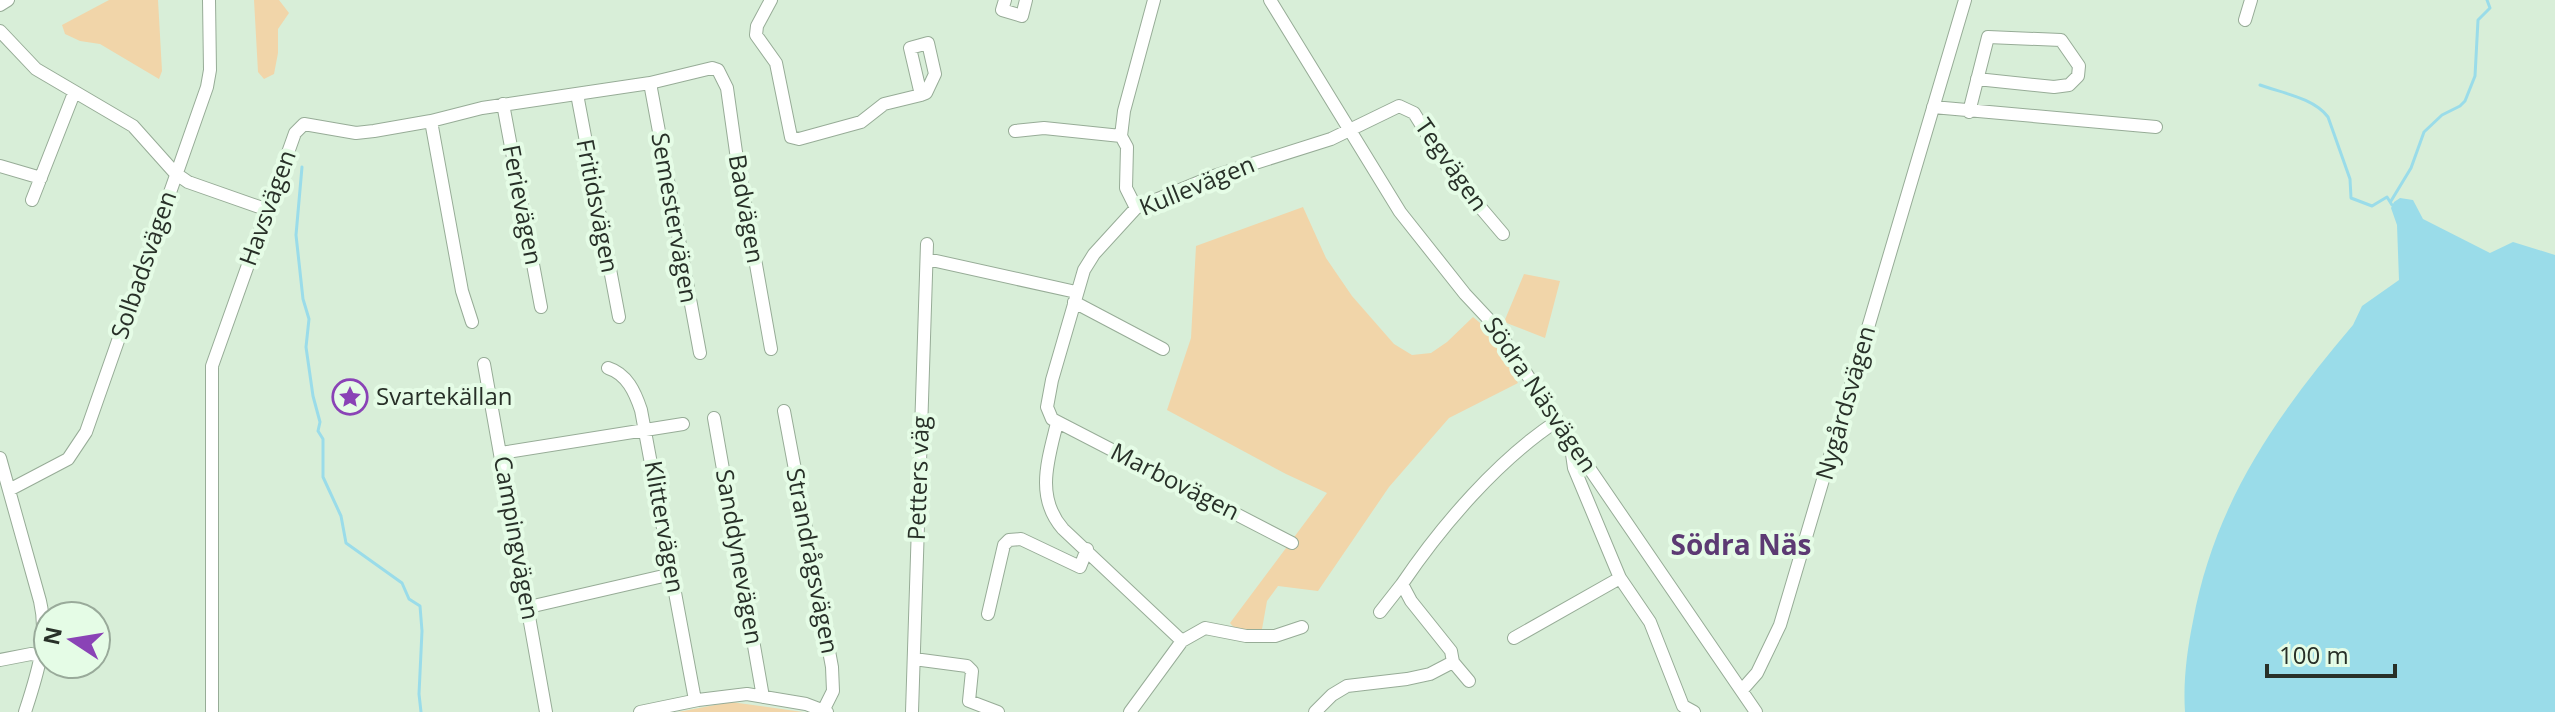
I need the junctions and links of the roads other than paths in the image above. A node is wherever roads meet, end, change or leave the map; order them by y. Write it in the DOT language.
graph roads {
  1 [pos="8,0"];
  2 [pos="209,0"];
  3 [pos="771,0"];
  4 [pos="1005,0"];
  5 [pos="1026,0"];
  6 [pos="1154,0"];
  7 [pos="1270,0"];
  8 [pos="1965,0"];
  9 [pos="2251,0"];
  10 [pos="0,5"];
  11 [pos="2245,20"];
  12 [pos="0,31"];
  13 [pos="718,70"];
  14 [pos="1977,79"];
  15 [pos="650,83"];
  16 [pos="74,93"];
  17 [pos="577,94"];
  18 [pos="921,95"];
  19 [pos="503,104"];
  20 [pos="1933,107"];
  21 [pos="1969,112"];
  22 [pos="431,121"];
  23 [pos="2156,127"];
  24 [pos="1350,130"];
  25 [pos="1015,131"];
  26 [pos="1121,136"];
  27 [pos="0,166"];
  28 [pos="175,173"];
  29 [pos="41,178"];
  30 [pos="32,200"];
  31 [pos="1136,208"];
  32 [pos="268,210"];
  33 [pos="1503,234"];
  34 [pos="927,244"];
  35 [pos="927,259"];
  36 [pos="1075,297"];
  37 [pos="541,307"];
  38 [pos="619,317"];
  39 [pos="472,322"];
  40 [pos="771,349"];
  41 [pos="1163,349"];
  42 [pos="700,353"];
  43 [pos="484,364"];
  44 [pos="608,368"];
  45 [pos="784,411"];
  46 [pos="714,418"];
  47 [pos="1557,421"];
  48 [pos="1057,423"];
  49 [pos="683,424"];
  50 [pos="646,432"];
  51 [pos="1570,440"];
  52 [pos="501,453"];
  53 [pos="0,458"];
  54 [pos="6,495"];
  55 [pos="1292,543"];
  56 [pos="1087,549"];
  57 [pos="672,574"];
  58 [pos="1620,578"];
  59 [pos="1402,584"];
  60 [pos="38,600"];
  61 [pos="529,607"];
  62 [pos="1380,612"];
  63 [pos="988,614"];
  64 [pos="1302,627"];
  65 [pos="1514,638"];
  66 [pos="1182,641"];
  67 [pos="32,654"];
  68 [pos="914,659"];
  69 [pos="0,660"];
  70 [pos="1453,662"];
  71 [pos="34,680"];
  72 [pos="1469,681"];
  73 [pos="1742,690"];
  74 [pos="763,697"];
  75 [pos="695,700"];
  76 [pos="826,711"];
  77 [pos="25,712"];
  78 [pos="212,712"];
  79 [pos="546,712"];
  80 [pos="640,712"];
  81 [pos="912,712"];
  82 [pos="998,712"];
  83 [pos="1130,712"];
  84 [pos="1315,712"];
  85 [pos="1694,712"];
  86 [pos="1756,712"];
  1 -- 10 [label="street"];
  2 -- 28 [label="street, Solbadsvägen"];
  3 -- 18 [label="street"];
  4 -- 5 [label="street"];
  6 -- 26 [label="street"];
  7 -- 24 [label="street, Södra Näsvägen"];
  8 -- 20 [label="street, Nygårdsvägen"];
  9 -- 11 [label="street"];
  12 -- 16 [label="street"];
  13 -- 15 [label="street, Havsvägen"];
  13 -- 40 [label="street, Badvägen"];
  14 -- 14 [label="street"];
  14 -- 21 [label="street"];
  15 -- 17 [label="street, Havsvägen"];
  15 -- 42 [label="street, Semestervägen"];
  16 -- 28 [label="street"];
  16 -- 29 [label="street"];
  17 -- 19 [label="street, Havsvägen"];
  17 -- 38 [label="street, Fritidsvägen"];
  19 -- 22 [label="street, Havsvägen"];
  19 -- 37 [label="street, Ferievägen"];
  20 -- 21 [label="street"];
  20 -- 73 [label="street, Nygårdsvägen"];
  21 -- 23 [label="street"];
  22 -- 32 [label="street, Havsvägen"];
  22 -- 39 [label="street"];
  24 -- 31 [label="street, Kullevägen"];
  24 -- 33 [label="street, Tegvägen"];
  24 -- 47 [label="street, Södra Näsvägen"];
  25 -- 26 [label="street"];
  26 -- 31 [label="street"];
  27 -- 29 [label="street"];
  28 -- 32 [label="street"];
  28 -- 54 [label="street, Solbadsvägen"];
  29 -- 30 [label="street"];
  31 -- 36 [label="street, Kullevägen"];
  32 -- 78 [label="street, Havsvägen"];
  34 -- 35 [label="street, Petters väg"];
  35 -- 36 [label="street"];
  35 -- 68 [label="street, Petters väg"];
  36 -- 41 [label="street"];
  36 -- 48 [label="street, Kullevägen"];
  43 -- 52 [label="street, Campingvägen"];
  44 -- 50 [label="street, Klittervägen"];
  45 -- 76 [label="street, Strandrågsvägen"];
  46 -- 74 [label="street, Sanddynevägen"];
  47 -- 51 [label="street, Södra Näsvägen"];
  47 -- 59 [label="street"];
  48 -- 55 [label="street, Marbovägen"];
  48 -- 56 [label="street"];
  49 -- 50 [label="street"];
  50 -- 52 [label="street"];
  50 -- 57 [label="street, Klittervägen"];
  51 -- 58 [label="street"];
  51 -- 73 [label="street, Södra Näsvägen"];
  52 -- 61 [label="street, Campingvägen"];
  53 -- 54 [label="street"];
  54 -- 60 [label="street"];
  56 -- 63 [label="street"];
  56 -- 66 [label="street"];
  57 -- 61 [label="street"];
  57 -- 75 [label="street, Klittervägen"];
  58 -- 65 [label="street"];
  58 -- 85 [label="street"];
  59 -- 62 [label="street"];
  59 -- 70 [label="street"];
  61 -- 79 [label="street, Campingvägen"];
  64 -- 66 [label="street"];
  66 -- 83 [label="street"];
  67 -- 69 [label="street"];
  68 -- 81 [label="street, Petters väg"];
  68 -- 82 [label="street"];
  70 -- 72 [label="street"];
  70 -- 84 [label="street"];
  71 -- 77 [label="street"];
  73 -- 86 [label="street, Södra Näsvägen"];
  74 -- 75 [label="street"];
  74 -- 76 [label="street"];
  75 -- 80 [label="street"];
}
